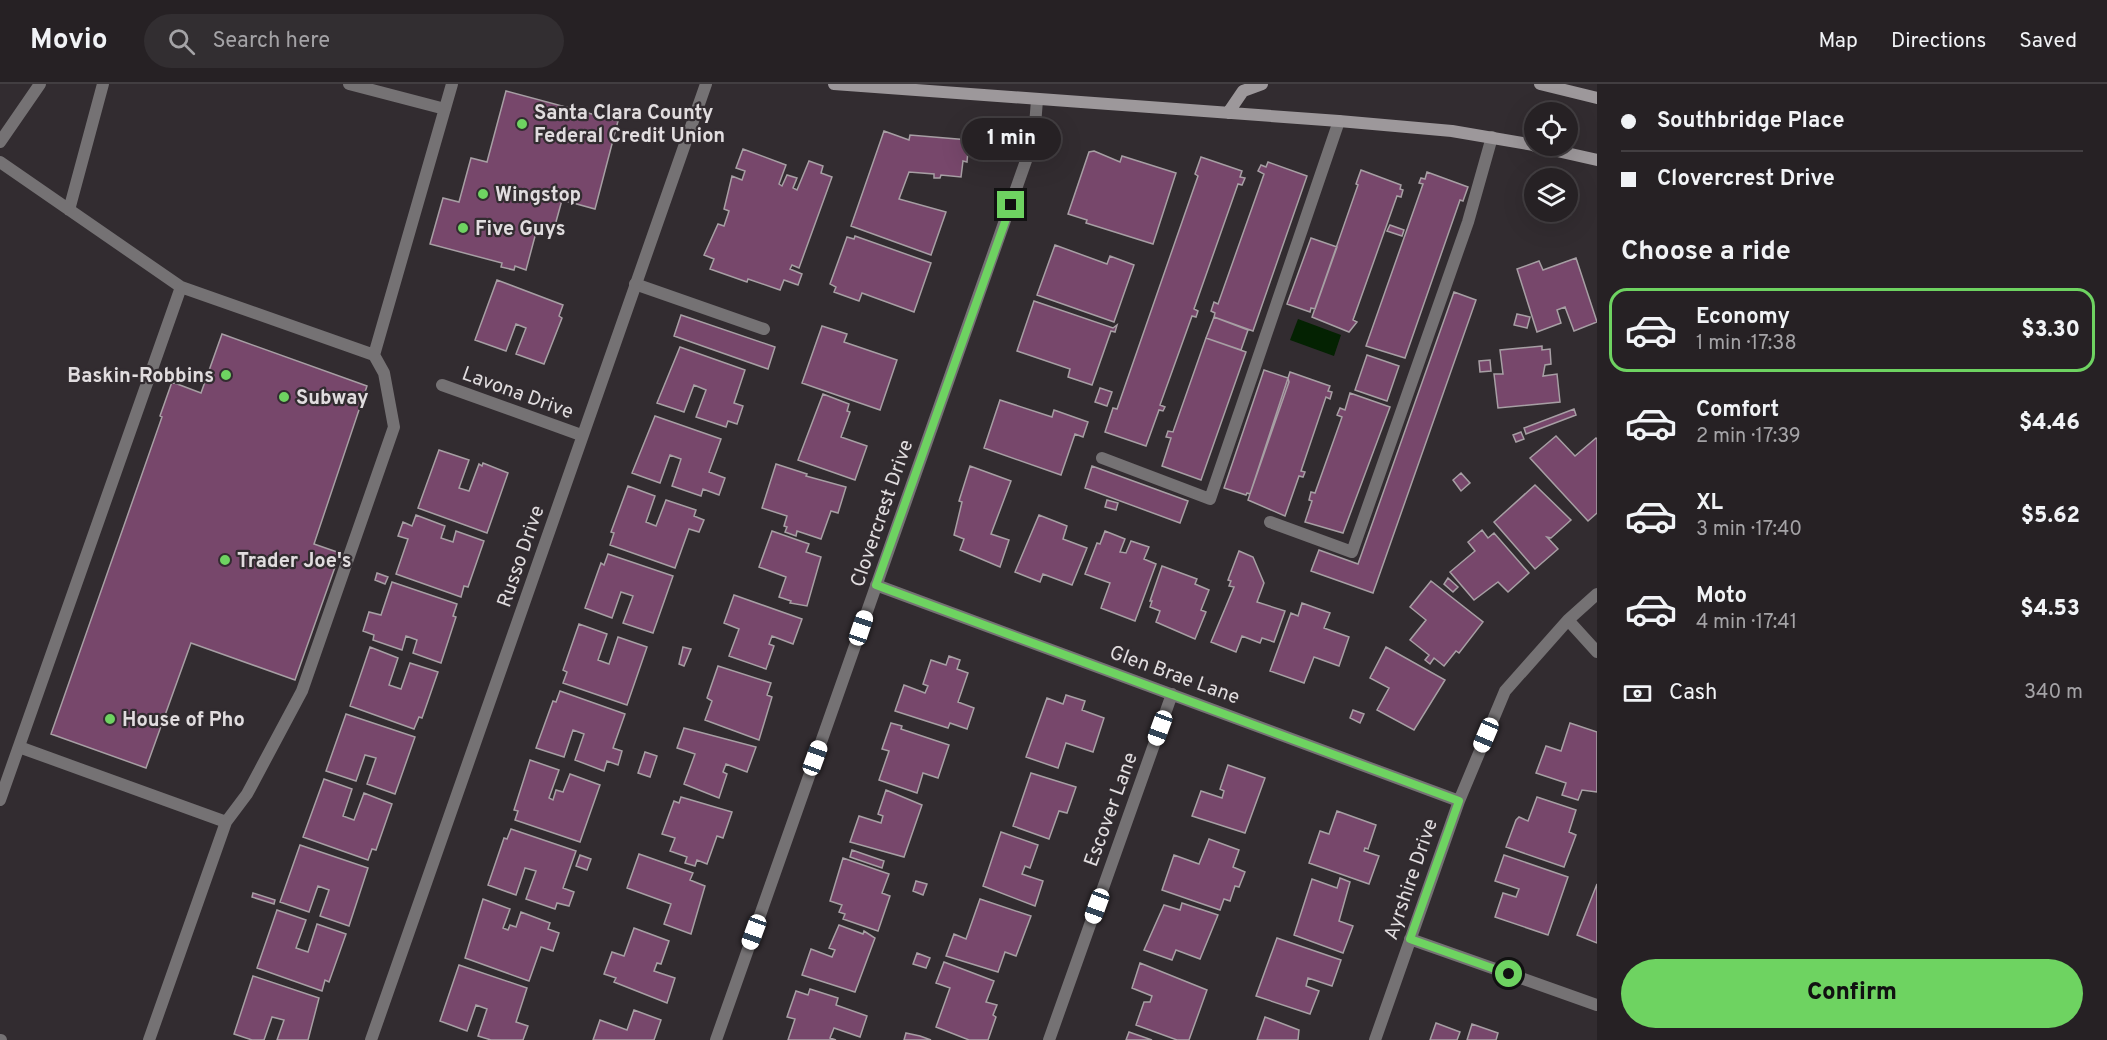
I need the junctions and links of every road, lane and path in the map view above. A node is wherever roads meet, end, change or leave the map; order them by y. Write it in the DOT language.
graph roads {
  1 [pos="40,84"];
  2 [pos="103,84"];
  3 [pos="349,84"];
  4 [pos="452,84"];
  5 [pos="706,84"];
  6 [pos="834,84"];
  7 [pos="1262,84"];
  8 [pos="1540,84"];
  9 [pos="1597,98"];
  10 [pos="1037,100"];
  11 [pos="446,109"];
  12 [pos="1228,113"];
  13 [pos="1339,121"];
  14 [pos="1492,137"];
  15 [pos="0,142"];
  16 [pos="1524,143"];
  17 [pos="1578,155"];
  18 [pos="1597,160"];
  19 [pos="0,162"];
  20 [pos="69,210"];
  21 [pos="635,284"];
  22 [pos="181,287"];
  23 [pos="764,329"];
  24 [pos="374,355"];
  25 [pos="442,385"];
  26 [pos="581,435"];
  27 [pos="1102,458"];
  28 [pos="1270,522"];
  29 [pos="876,585"];
  30 [pos="1597,594"];
  31 [pos="1568,620"];
  32 [pos="1597,652"];
  33 [pos="1172,694"];
  34 [pos="19,747"];
  35 [pos="0,800"];
  36 [pos="1459,801"];
  37 [pos="226,822"];
  38 [pos="1410,939"];
  39 [pos="1597,1005"];
  40 [pos="149,1040"];
  41 [pos="371,1040"];
  42 [pos="716,1040"];
  43 [pos="1049,1040"];
  44 [pos="1375,1040"];
  1 -- 15 [label="street"];
  2 -- 20 [label="street"];
  3 -- 11 [label="street"];
  4 -- 11 [label="street"];
  5 -- 21 [label="street, Russo Drive"];
  6 -- 10 [label="main road"];
  7 -- 12 [label="main road"];
  8 -- 9 [label="main road"];
  10 -- 12 [label="main road"];
  10 -- 29 [label="street, Clovercrest Drive"];
  11 -- 24 [label="street"];
  12 -- 13 [label="main road"];
  13 -- 14 [label="main road"];
  13 -- 27 [label="street"];
  14 -- 16 [label="main road"];
  14 -- 28 [label="street"];
  17 -- 18 [label="main road"];
  19 -- 20 [label="street"];
  20 -- 22 [label="street"];
  21 -- 23 [label="street"];
  21 -- 26 [label="street, Russo Drive"];
  22 -- 24 [label="street"];
  22 -- 34 [label="street"];
  24 -- 37 [label="street"];
  25 -- 26 [label="street, Lavona Drive"];
  26 -- 41 [label="street, Russo Drive"];
  29 -- 33 [label="street, Glen Brae Lane"];
  29 -- 42 [label="street, Clovercrest Drive"];
  30 -- 31 [label="street, Ayrshire Drive"];
  31 -- 32 [label="street"];
  31 -- 36 [label="street, Ayrshire Drive"];
  33 -- 36 [label="street, Glen Brae Lane"];
  33 -- 43 [label="street, Escover Lane"];
  34 -- 35 [label="street"];
  34 -- 37 [label="street"];
  36 -- 38 [label="street, Ayrshire Drive"];
  37 -- 40 [label="street"];
  38 -- 39 [label="street"];
  38 -- 44 [label="street, Ayrshire Drive"];
}
